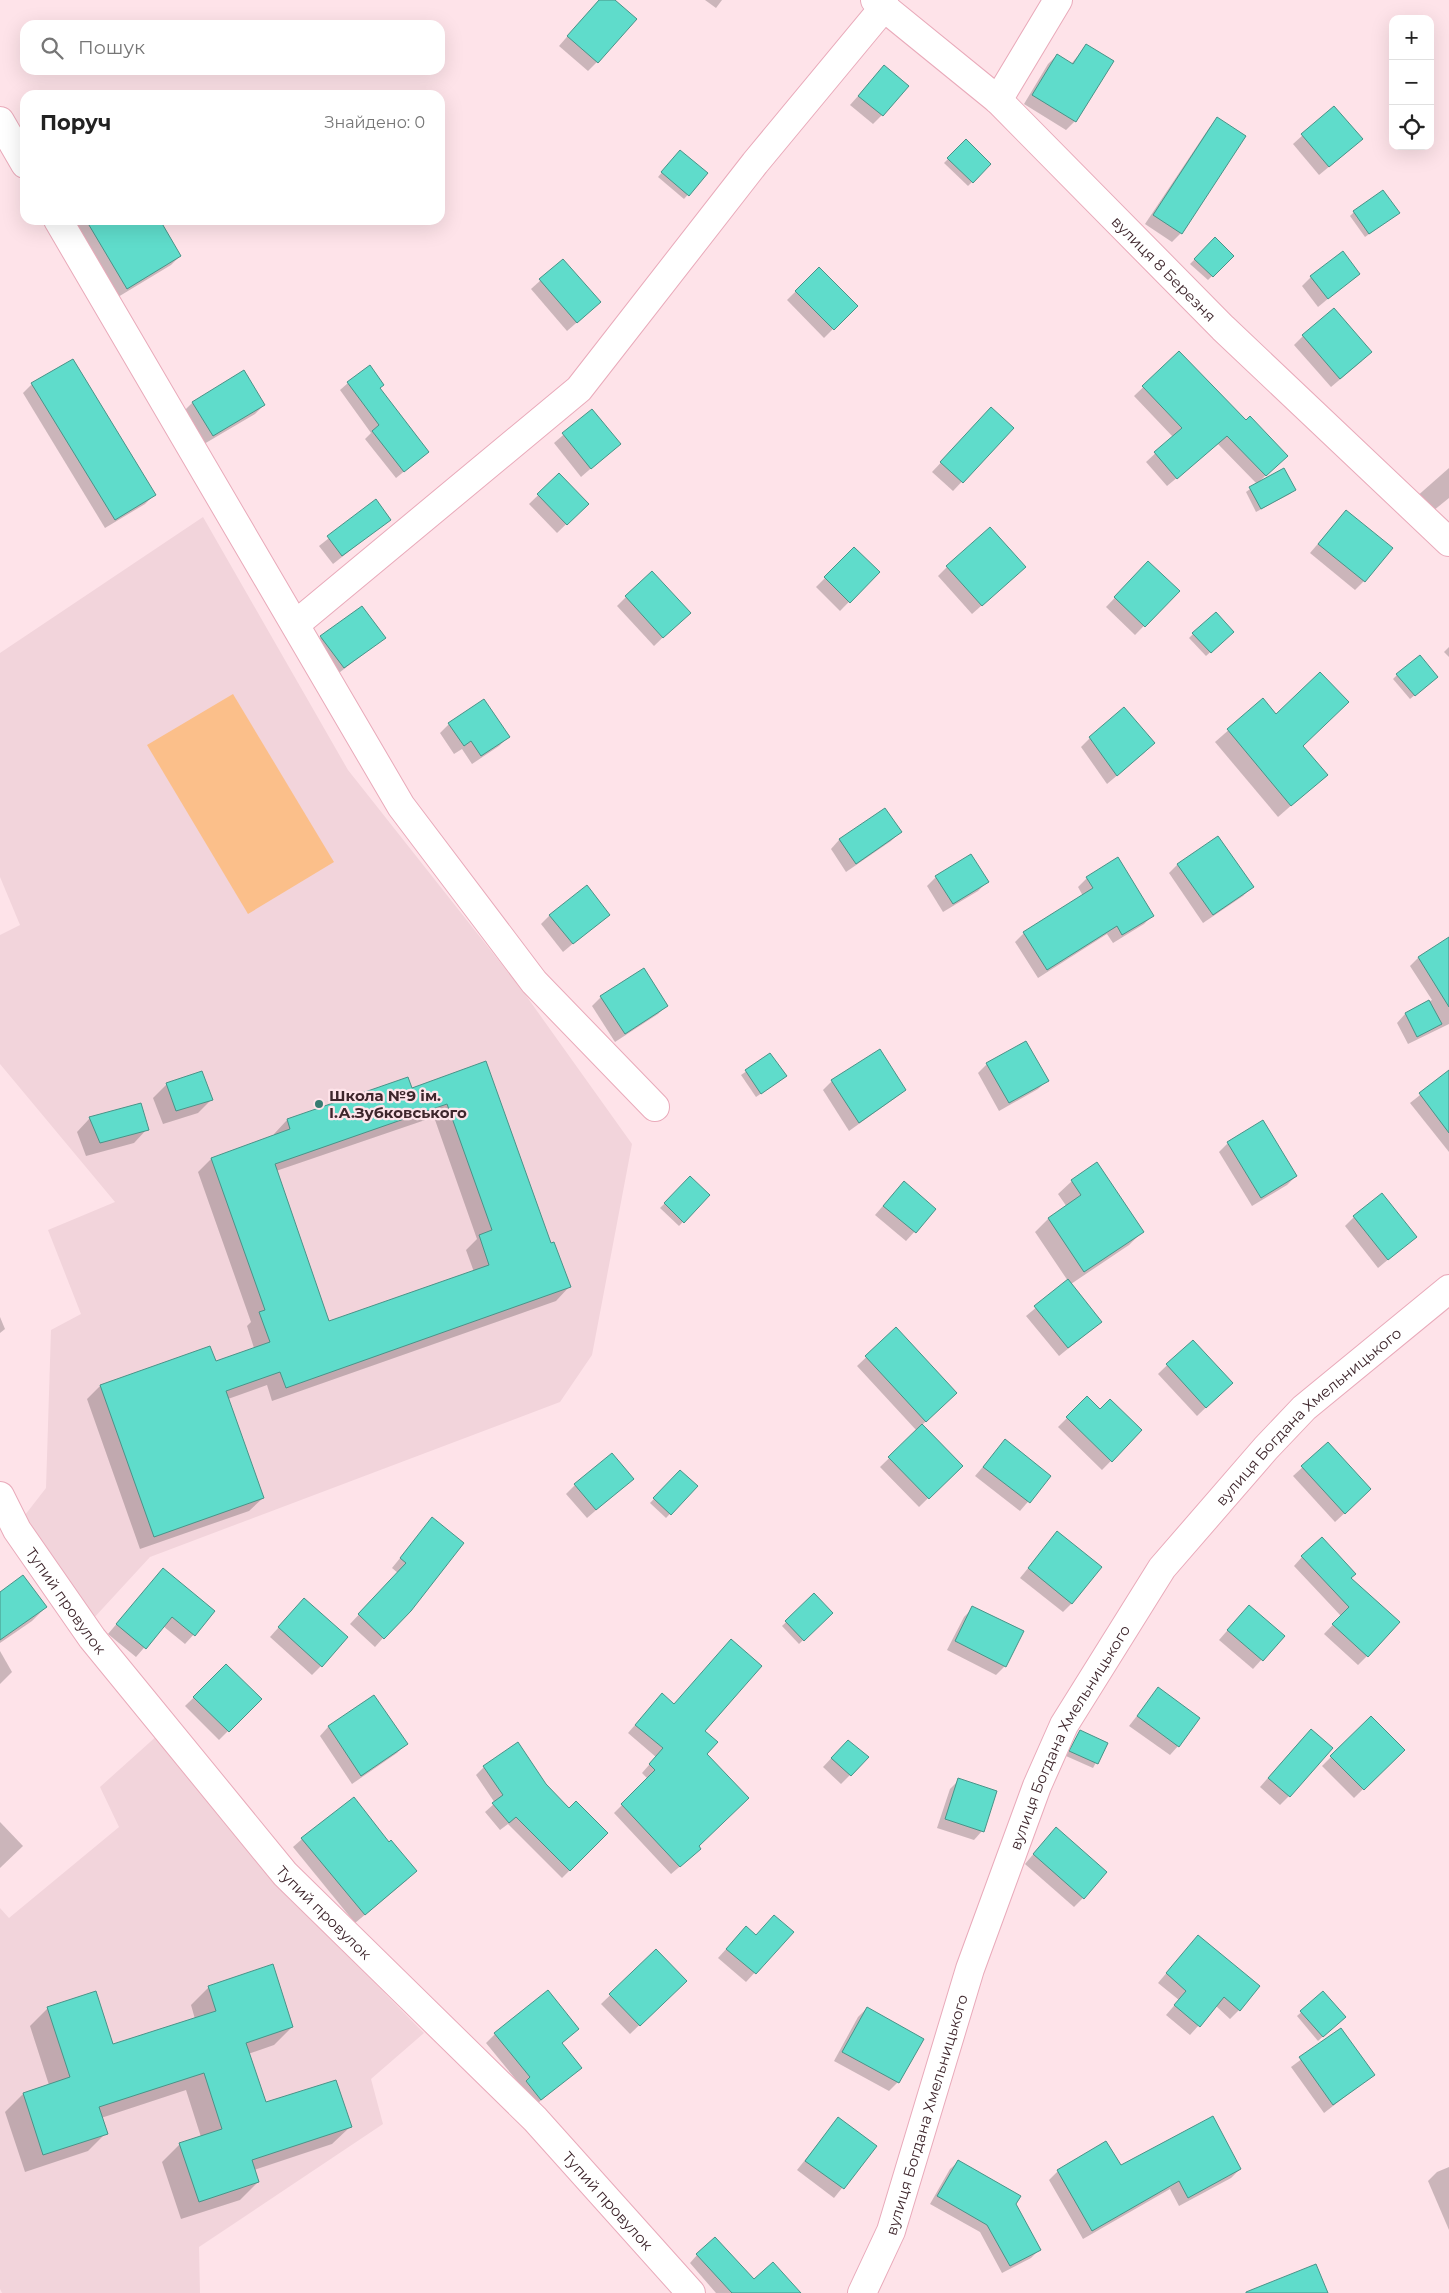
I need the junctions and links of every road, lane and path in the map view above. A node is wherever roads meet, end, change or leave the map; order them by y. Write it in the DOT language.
graph roads {
  1 [pos="1058,0"];
  2 [pos="880,3"];
  3 [pos="998,100"];
  4 [pos="0,121"];
  5 [pos="20,155"];
  6 [pos="61,225"];
  7 [pos="1449,542"];
  8 [pos="296,624"];
  9 [pos="656,1106"];
  10 [pos="1449,1289"];
  11 [pos="0,1496"];
  12 [pos="691,2293"];
  13 [pos="862,2293"];
  1 -- 3 [label="street"];
  2 -- 3 [label="street, вулиця 8 Березня"];
  2 -- 8 [label="street"];
  3 -- 7 [label="street, вулиця 8 Березня"];
  4 -- 5 [label="street"];
  6 -- 8 [label="street"];
  8 -- 9 [label="street"];
  10 -- 13 [label="street, вулиця Богдана Хмельницького"];
  11 -- 12 [label="street, Тупий провулок"];
}
